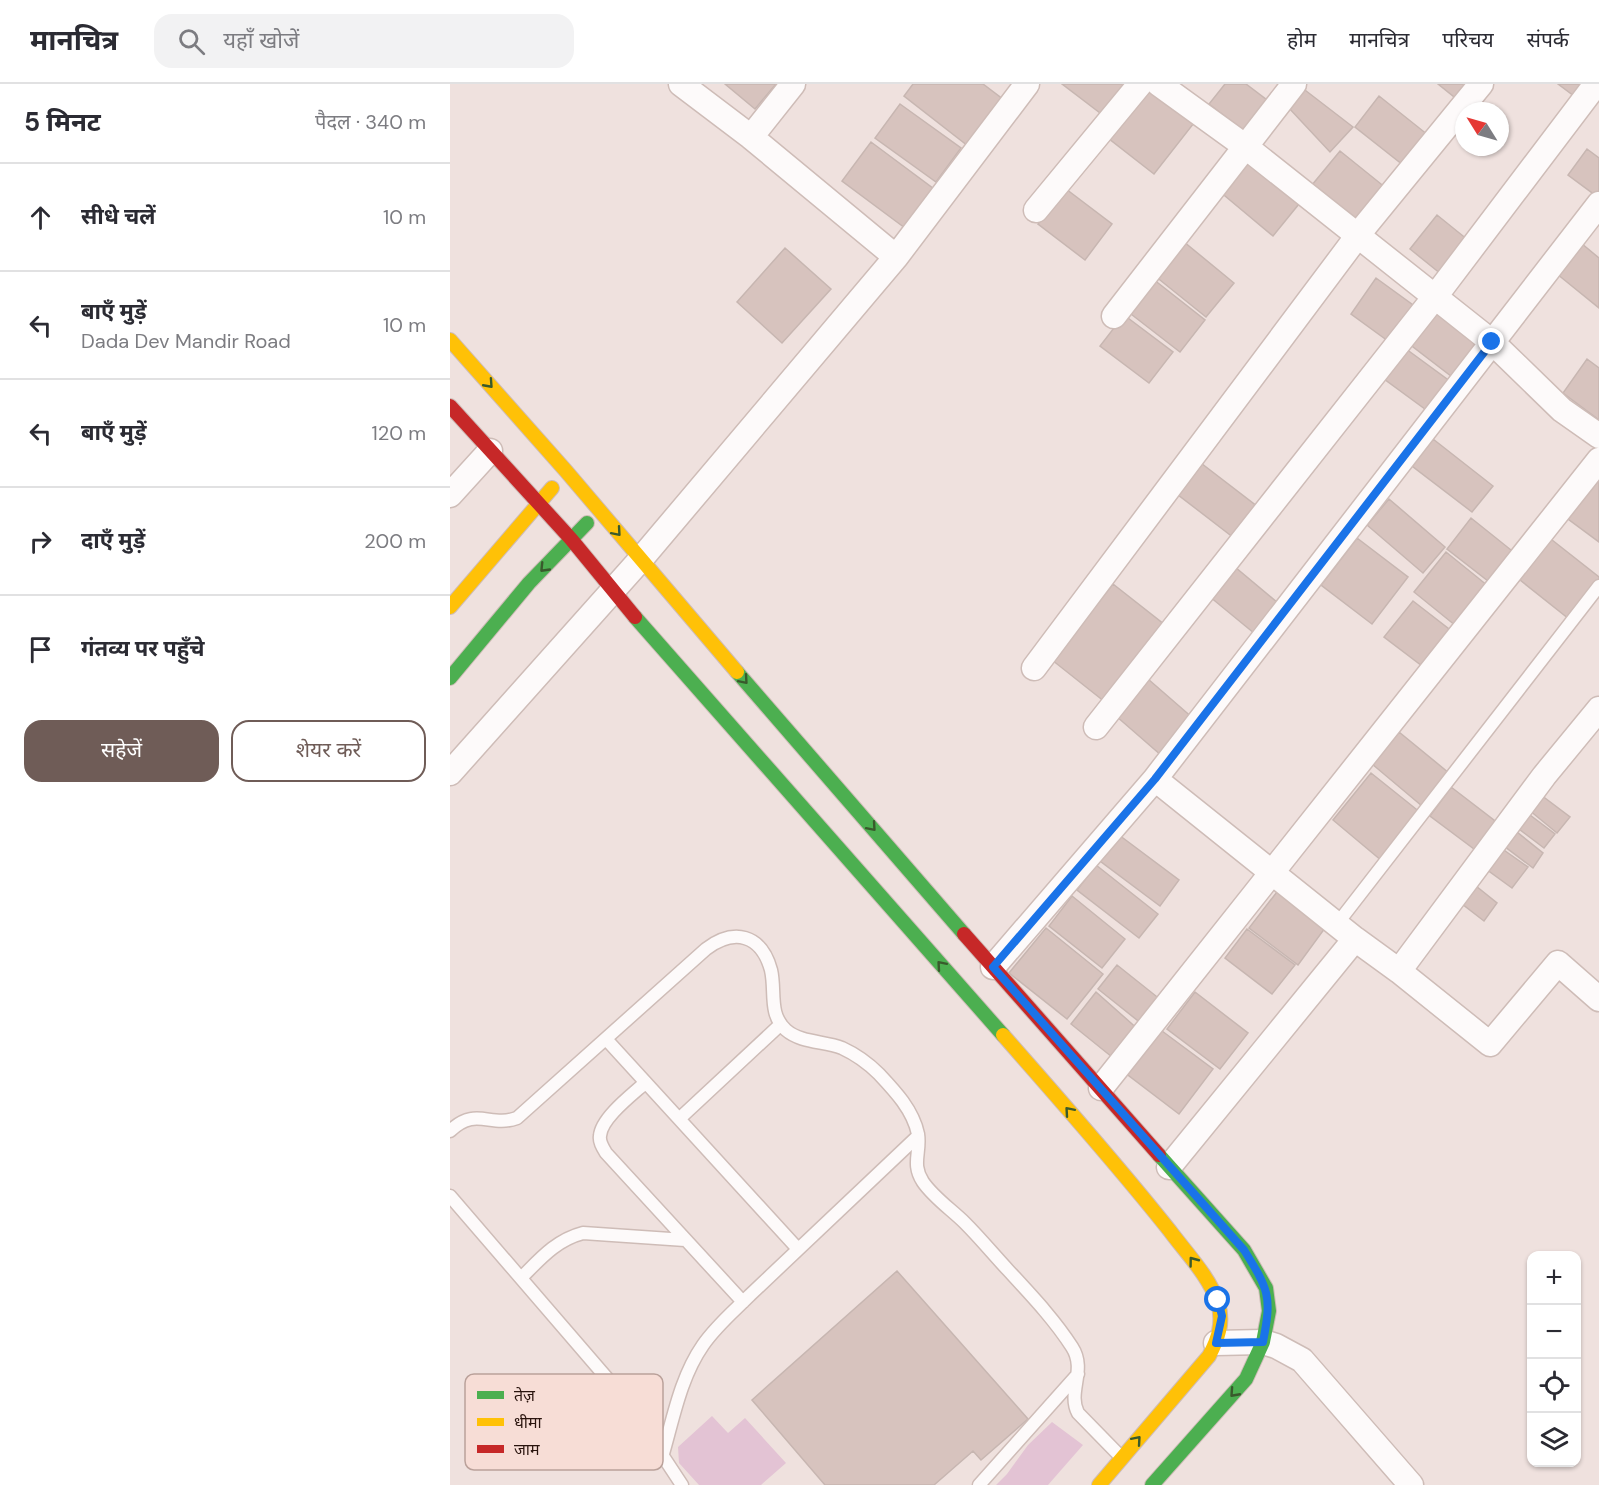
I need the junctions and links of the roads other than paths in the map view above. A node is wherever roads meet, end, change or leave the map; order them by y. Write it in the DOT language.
graph roads {
  1 [pos="793,84"];
  2 [pos="1027,84"];
  3 [pos="1140,84"];
  4 [pos="1159,84"];
  5 [pos="1294,84"];
  6 [pos="1481,84"];
  7 [pos="1596,84"];
  8 [pos="686,85"];
  9 [pos="751,137"];
  10 [pos="1246,147"];
  11 [pos="1599,204"];
  12 [pos="1036,210"];
  13 [pos="1357,236"];
  14 [pos="896,257"];
  15 [pos="1434,298"];
  16 [pos="1114,316"];
  17 [pos="450,340"];
  18 [pos="1492,342"];
  19 [pos="450,406"];
  20 [pos="1599,436"];
  21 [pos="490,451"];
  22 [pos="1599,460"];
  23 [pos="566,471"];
  24 [pos="450,495"];
  25 [pos="539,504"];
  26 [pos="599,511"];
  27 [pos="571,539"];
  28 [pos="641,559"];
  29 [pos="1599,586"];
  30 [pos="612,590"];
  31 [pos="450,607"];
  32 [pos="1034,668"];
  33 [pos="450,678"];
  34 [pos="1599,709"];
  35 [pos="1096,727"];
  36 [pos="450,773"];
  37 [pos="1155,779"];
  38 [pos="1272,874"];
  39 [pos="1346,931"];
  40 [pos="993,967"];
  41 [pos="1399,971"];
  42 [pos="1599,999"];
  43 [pos="781,1024"];
  44 [pos="606,1039"];
  45 [pos="645,1083"];
  46 [pos="1101,1088"];
  47 [pos="679,1119"];
  48 [pos="450,1131"];
  49 [pos="918,1136"];
  50 [pos="1169,1167"];
  51 [pos="450,1196"];
  52 [pos="686,1239"];
  53 [pos="798,1250"];
  54 [pos="521,1278"];
  55 [pos="743,1302"];
  56 [pos="1263,1342"];
  57 [pos="1216,1343"];
  58 [pos="603,1374"];
  59 [pos="1079,1374"];
  60 [pos="663,1454"];
  61 [pos="663,1458"];
  62 [pos="1121,1458"];
  63 [pos="682,1485"];
  64 [pos="979,1485"];
  65 [pos="1099,1485"];
  66 [pos="1152,1485"];
  67 [pos="1411,1485"];
  1 -- 9 [label="street"];
  2 -- 14 [label="street"];
  3 -- 12 [label="street"];
  4 -- 10 [label="street"];
  5 -- 10 [label="street"];
  6 -- 13 [label="street"];
  7 -- 15 [label="street"];
  8 -- 9 [label="street"];
  9 -- 14 [label="street"];
  10 -- 13 [label="street"];
  10 -- 16 [label="street"];
  11 -- 18 [label="street"];
  13 -- 15 [label="street"];
  13 -- 32 [label="street"];
  14 -- 28 [label="street"];
  15 -- 18 [label="street"];
  15 -- 35 [label="street"];
  17 -- 23 [label="main road, one-way"];
  18 -- 20 [label="street"];
  18 -- 37 [label="street"];
  19 -- 21 [label="main road"];
  21 -- 24 [label="street"];
  21 -- 25 [label="main road"];
  22 -- 38 [label="street"];
  23 -- 25 [label="main road"];
  23 -- 26 [label="main road"];
  25 -- 27 [label="main road"];
  25 -- 31 [label="main road"];
  26 -- 27 [label="main road"];
  26 -- 28 [label="main road, one-way"];
  27 -- 30 [label="main road"];
  27 -- 33 [label="main road, one-way"];
  28 -- 30 [label="street"];
  28 -- 40 [label="main road, one-way"];
  29 -- 39 [label="lane"];
  30 -- 36 [label="street"];
  57 -- 30 [label="main road, one-way"];
  34 -- 41 [label="street"];
  37 -- 38 [label="street"];
  37 -- 40 [label="street"];
  38 -- 39 [label="street"];
  38 -- 46 [label="street"];
  39 -- 41 [label="street"];
  39 -- 50 [label="street"];
  40 -- 46 [label="main road"];
  41 -- 42 [label="street"];
  43 -- 44 [label="lane"];
  43 -- 47 [label="lane"];
  43 -- 49 [label="lane"];
  44 -- 45 [label="lane"];
  44 -- 48 [label="lane"];
  45 -- 47 [label="lane"];
  45 -- 52 [label="lane"];
  46 -- 50 [label="main road"];
  47 -- 53 [label="lane"];
  49 -- 53 [label="lane"];
  49 -- 59 [label="lane"];
  50 -- 56 [label="main road"];
  51 -- 54 [label="lane"];
  52 -- 54 [label="lane"];
  52 -- 55 [label="lane"];
  53 -- 55 [label="lane"];
  54 -- 58 [label="lane"];
  55 -- 60 [label="lane"];
  56 -- 57 [label="street"];
  56 -- 66 [label="main road, one-way"];
  56 -- 67 [label="street"];
  62 -- 57 [label="main road, one-way"];
  59 -- 62 [label="lane"];
  59 -- 64 [label="lane"];
  61 -- 63 [label="lane"];
  62 -- 65 [label="main road"];
}
